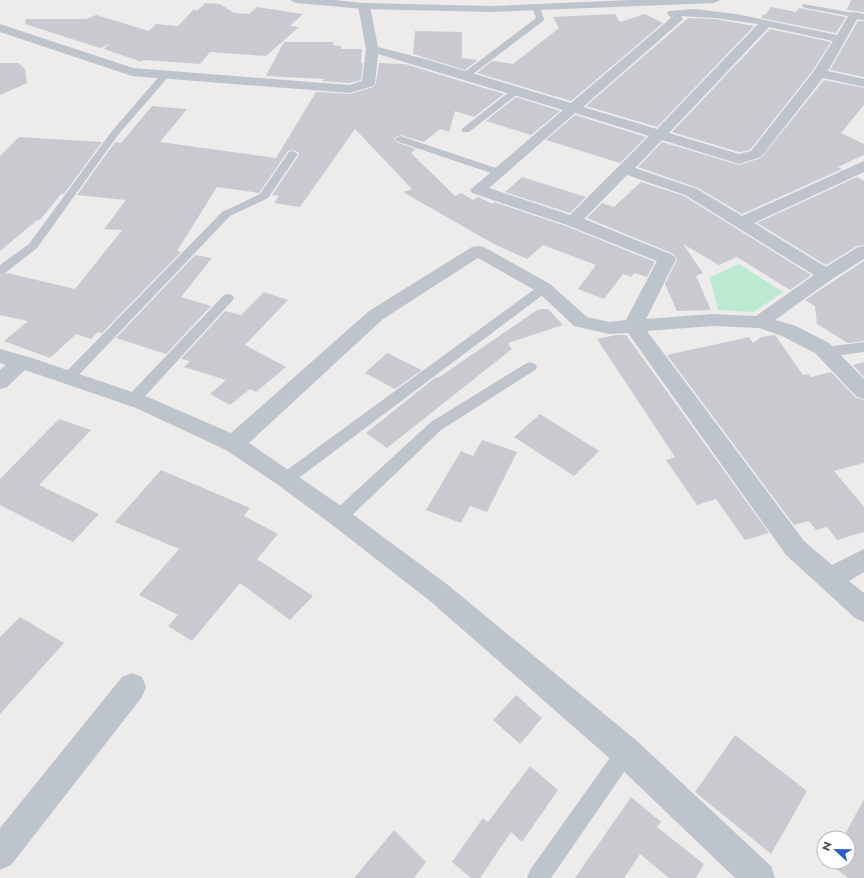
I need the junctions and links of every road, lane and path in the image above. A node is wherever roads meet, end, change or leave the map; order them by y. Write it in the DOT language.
graph roads {
  1 [pos="296,0"];
  2 [pos="714,0"];
  3 [pos="664,3"];
  4 [pos="364,6"];
  5 [pos="806,6"];
  6 [pos="536,7"];
  7 [pos="673,12"];
  8 [pos="859,16"];
  9 [pos="765,24"];
  10 [pos="0,28"];
  11 [pos="840,40"];
  12 [pos="372,49"];
  13 [pos="820,73"];
  14 [pos="166,74"];
  15 [pos="466,76"];
  16 [pos="864,83"];
  17 [pos="516,91"];
  18 [pos="573,108"];
  19 [pos="466,130"];
  20 [pos="659,135"];
  21 [pos="400,139"];
  22 [pos="292,154"];
  23 [pos="864,166"];
  24 [pos="624,169"];
  25 [pos="498,172"];
  26 [pos="573,221"];
  27 [pos="742,223"];
  28 [pos="864,252"];
  29 [pos="0,271"];
  30 [pos="826,275"];
  31 [pos="544,288"];
  32 [pos="228,298"];
  33 [pos="760,322"];
  34 [pos="633,326"];
  35 [pos="864,347"];
  36 [pos="825,352"];
  37 [pos="0,356"];
  38 [pos="22,362"];
  39 [pos="530,367"];
  40 [pos="68,378"];
  41 [pos="0,382"];
  42 [pos="864,392"];
  43 [pos="132,400"];
  44 [pos="234,444"];
  45 [pos="286,479"];
  46 [pos="339,517"];
  47 [pos="864,560"];
  48 [pos="829,578"];
  49 [pos="864,610"];
  50 [pos="132,687"];
  51 [pos="626,752"];
  52 [pos="0,854"];
  53 [pos="538,878"];
  54 [pos="760,878"];
  1 -- 4 [label="street"];
  2 -- 3 [label="street"];
  3 -- 6 [label="street"];
  3 -- 7 [label="street"];
  4 -- 6 [label="street"];
  4 -- 12 [label="street"];
  5 -- 8 [label="lane"];
  6 -- 15 [label="lane"];
  7 -- 9 [label="street"];
  7 -- 18 [label="street"];
  8 -- 11 [label="street"];
  9 -- 11 [label="street"];
  9 -- 20 [label="street"];
  10 -- 14 [label="street"];
  11 -- 13 [label="street"];
  12 -- 14 [label="street"];
  12 -- 15 [label="street"];
  13 -- 16 [label="street"];
  13 -- 20 [label="street"];
  14 -- 29 [label="lane"];
  15 -- 17 [label="street"];
  17 -- 18 [label="street"];
  17 -- 19 [label="lane"];
  18 -- 20 [label="street"];
  18 -- 25 [label="street"];
  20 -- 24 [label="street"];
  21 -- 25 [label="lane"];
  22 -- 40 [label="lane"];
  23 -- 27 [label="street"];
  24 -- 26 [label="street"];
  24 -- 27 [label="street"];
  25 -- 26 [label="street"];
  26 -- 34 [label="street"];
  27 -- 30 [label="street"];
  28 -- 30 [label="street"];
  30 -- 33 [label="street"];
  31 -- 34 [label="street"];
  31 -- 44 [label="street"];
  31 -- 45 [label="lane"];
  32 -- 43 [label="lane"];
  33 -- 34 [label="street"];
  33 -- 36 [label="street"];
  34 -- 48 [label="street"];
  35 -- 36 [label="lane"];
  36 -- 42 [label="street"];
  37 -- 38 [label="street"];
  38 -- 40 [label="street"];
  38 -- 41 [label="street"];
  39 -- 46 [label="lane"];
  40 -- 43 [label="street"];
  43 -- 44 [label="street"];
  44 -- 45 [label="street"];
  45 -- 46 [label="street"];
  46 -- 51 [label="street"];
  47 -- 48 [label="street"];
  48 -- 49 [label="street"];
  50 -- 52 [label="street"];
  51 -- 53 [label="lane"];
  51 -- 54 [label="street"];
}
